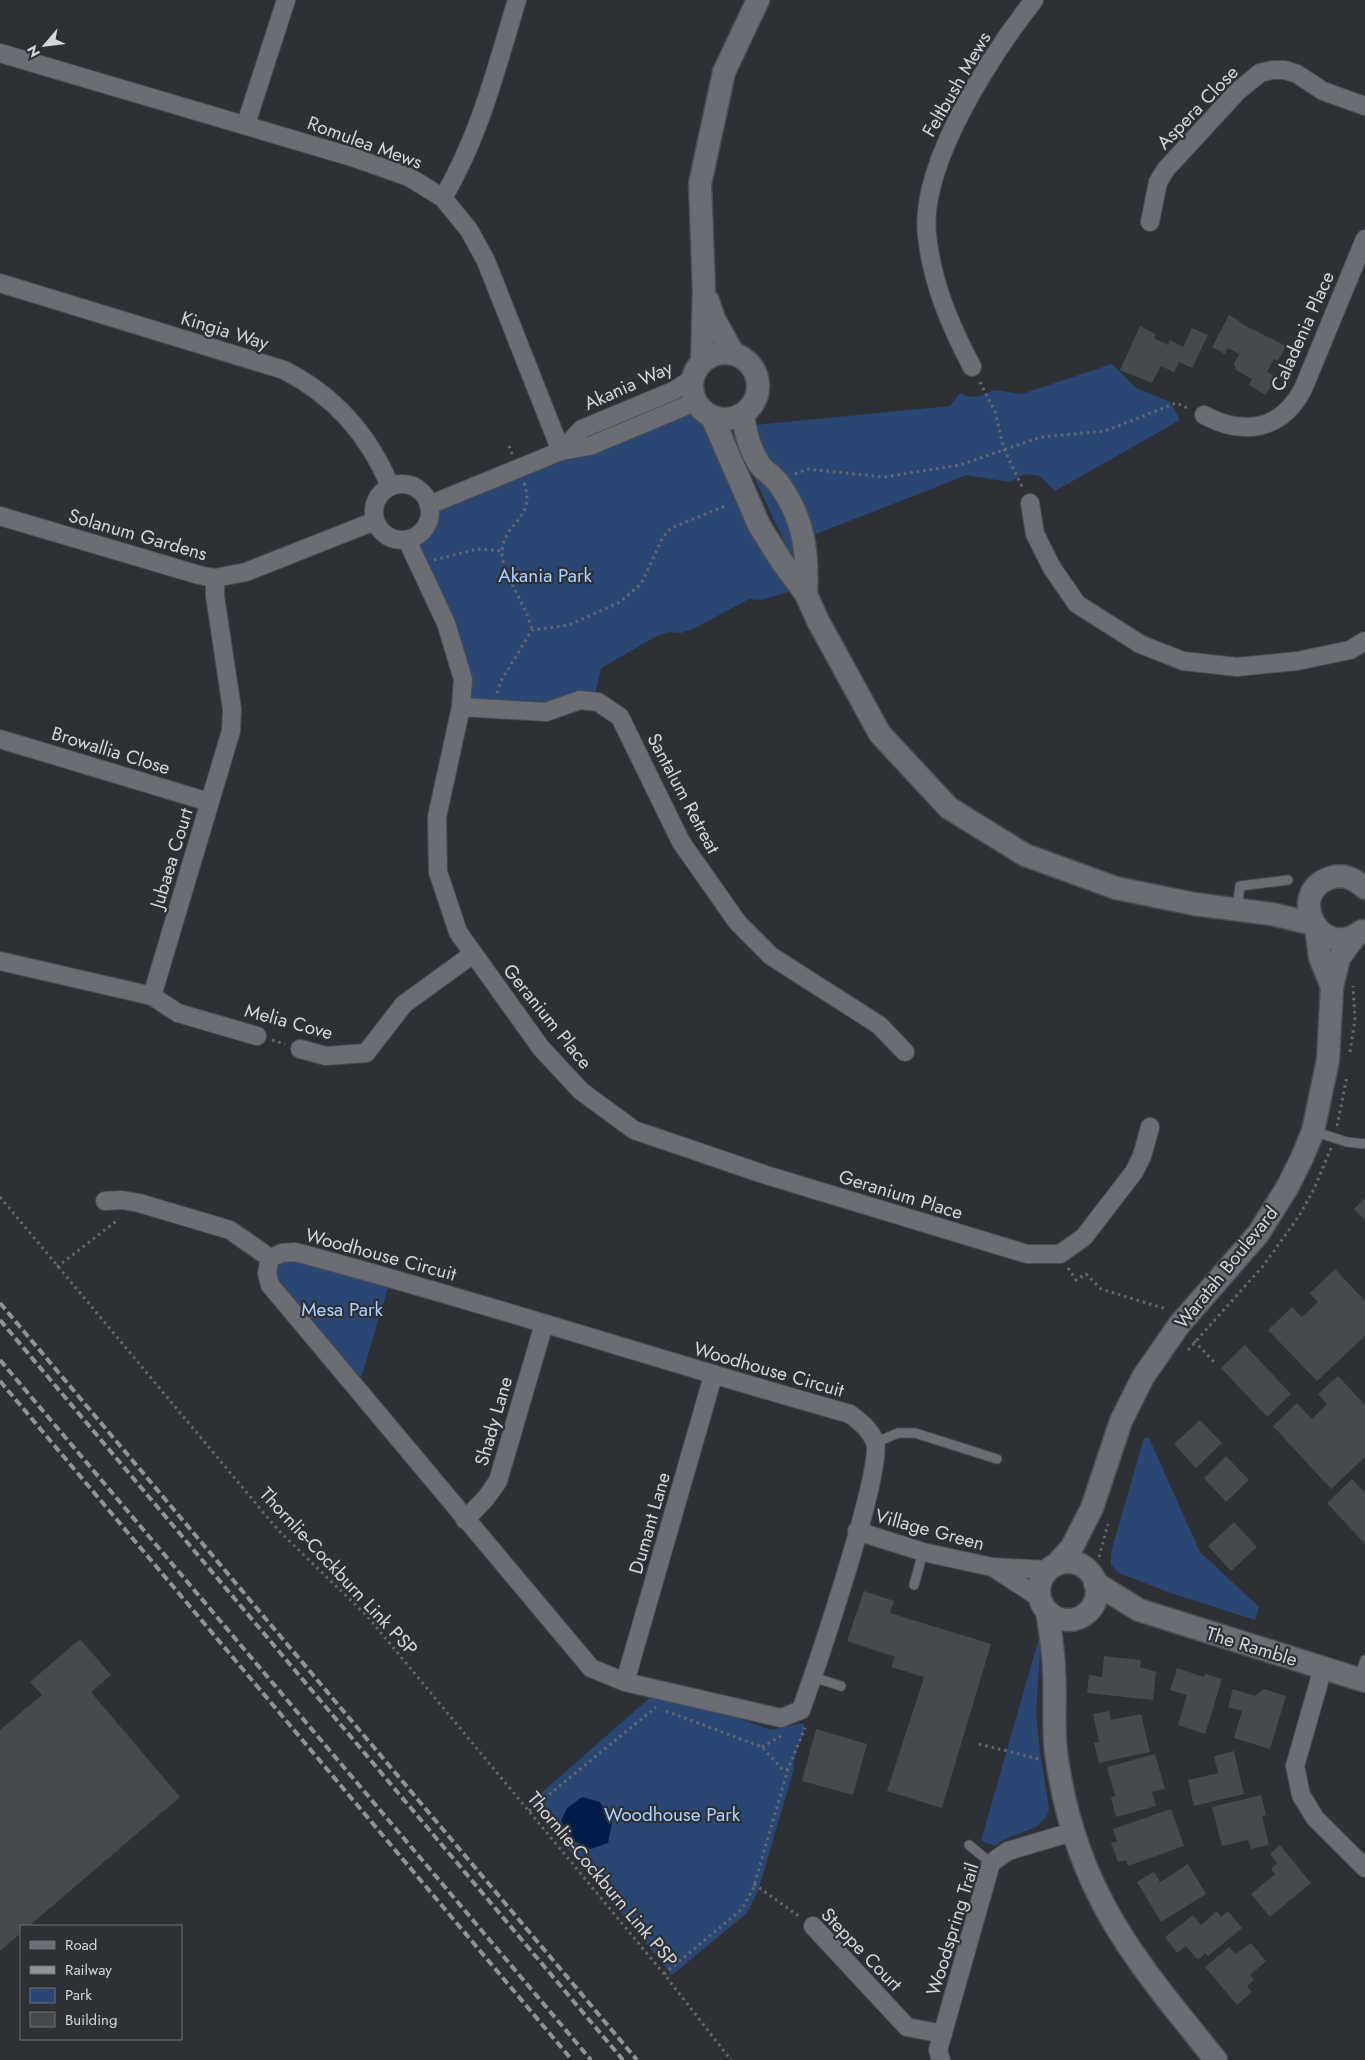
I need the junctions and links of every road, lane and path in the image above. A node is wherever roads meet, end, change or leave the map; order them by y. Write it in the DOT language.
graph roads {
  1 [pos="286,0"];
  2 [pos="518,0"];
  3 [pos="758,0"];
  4 [pos="1034,0"];
  5 [pos="0,53"];
  6 [pos="1365,106"];
  7 [pos="246,124"];
  8 [pos="443,198"];
  9 [pos="1150,222"];
  10 [pos="1365,239"];
  11 [pos="0,283"];
  12 [pos="704,291"];
  13 [pos="733,353"];
  14 [pos="972,368"];
  15 [pos="696,381"];
  16 [pos="743,414"];
  17 [pos="1204,415"];
  18 [pos="712,417"];
  19 [pos="509,446"];
  20 [pos="561,451"];
  21 [pos="518,468"];
  22 [pos="390,486"];
  23 [pos="1030,503"];
  24 [pos="429,505"];
  25 [pos="0,516"];
  26 [pos="375,521"];
  27 [pos="407,540"];
  28 [pos="502,550"];
  29 [pos="431,561"];
  30 [pos="215,578"];
  31 [pos="806,594"];
  32 [pos="532,630"];
  33 [pos="1365,641"];
  34 [pos="461,707"];
  35 [pos="0,739"];
  36 [pos="210,802"];
  37 [pos="1288,880"];
  38 [pos="1365,888"];
  39 [pos="1311,896"];
  40 [pos="1237,910"];
  41 [pos="1272,914"];
  42 [pos="1315,926"];
  43 [pos="1360,931"];
  44 [pos="473,954"];
  45 [pos="0,962"];
  46 [pos="1332,987"];
  47 [pos="152,996"];
  48 [pos="257,1036"];
  49 [pos="300,1049"];
  50 [pos="905,1052"];
  51 [pos="1150,1127"];
  52 [pos="1313,1131"];
  53 [pos="1365,1144"];
  54 [pos="1331,1148"];
  55 [pos="0,1197"];
  56 [pos="105,1202"];
  57 [pos="139,1203"];
  58 [pos="1060,1254"];
  59 [pos="270,1258"];
  60 [pos="57,1267"];
  61 [pos="1171,1316"];
  62 [pos="544,1324"];
  63 [pos="1195,1342"];
  64 [pos="1184,1354"];
  65 [pos="1215,1363"];
  66 [pos="713,1376"];
  67 [pos="875,1443"];
  68 [pos="997,1459"];
  69 [pos="1101,1513"];
  70 [pos="465,1520"];
  71 [pos="857,1531"];
  72 [pos="923,1552"];
  73 [pos="992,1567"];
  74 [pos="1052,1568"];
  75 [pos="1094,1571"];
  76 [pos="914,1585"];
  77 [pos="1044,1605"];
  78 [pos="1139,1610"];
  79 [pos="1083,1614"];
  80 [pos="1323,1668"];
  81 [pos="1055,1673"];
  82 [pos="1363,1673"];
  83 [pos="812,1677"];
  84 [pos="625,1682"];
  85 [pos="841,1686"];
  86 [pos="809,1719"];
  87 [pos="979,1744"];
  88 [pos="1045,1760"];
  89 [pos="788,1769"];
  90 [pos="529,1811"];
  91 [pos="1072,1832"];
  92 [pos="969,1845"];
  93 [pos="991,1863"];
  94 [pos="1365,1868"];
  95 [pos="754,1884"];
  96 [pos="813,1926"];
  97 [pos="664,1974"];
  98 [pos="943,2034"];
  99 [pos="731,2060"];
  100 [pos="941,2060"];
  101 [pos="1216,2060"];
  1 -- 7 [label="street"];
  2 -- 8 [label="street"];
  3 -- 12 [label="street"];
  4 -- 14 [label="street, Feltbush Mews"];
  5 -- 7 [label="street, Romulea Mews"];
  6 -- 9 [label="street, Aspera Close"];
  7 -- 8 [label="street, Romulea Mews"];
  8 -- 20 [label="street, Romulea Mews"];
  10 -- 17 [label="street, Caladenia Place"];
  11 -- 22 [label="street, Kingia Way"];
  12 -- 13 [label="street"];
  12 -- 15 [label="street"];
  13 -- 15 [label="street"];
  13 -- 16 [label="street"];
  14 -- 23 [label="path"];
  15 -- 18 [label="street"];
  15 -- 20 [label="street"];
  16 -- 18 [label="street"];
  16 -- 31 [label="street"];
  18 -- 31 [label="street"];
  19 -- 21 [label="path"];
  20 -- 21 [label="street"];
  21 -- 24 [label="street"];
  21 -- 28 [label="path"];
  22 -- 24 [label="street"];
  22 -- 26 [label="street"];
  23 -- 33 [label="street"];
  24 -- 27 [label="street"];
  25 -- 30 [label="street, Solanum Gardens"];
  26 -- 27 [label="street"];
  26 -- 30 [label="street, Solanum Gardens"];
  27 -- 34 [label="street, Geranium Place"];
  28 -- 29 [label="path"];
  28 -- 32 [label="path"];
  30 -- 36 [label="street, Jubaea Court"];
  31 -- 40 [label="street"];
  34 -- 44 [label="street, Geranium Place"];
  34 -- 50 [label="street, Santalum Retreat"];
  35 -- 36 [label="street, Browallia Close"];
  36 -- 47 [label="street, Jubaea Court"];
  37 -- 40 [label="lane"];
  38 -- 39 [label="street"];
  39 -- 41 [label="street"];
  39 -- 42 [label="street, Waratah Boulevard"];
  40 -- 41 [label="street"];
  41 -- 42 [label="street"];
  42 -- 43 [label="street"];
  42 -- 46 [label="street, Waratah Boulevard"];
  43 -- 46 [label="street, Waratah Boulevard"];
  44 -- 49 [label="street, Melia Cove"];
  44 -- 58 [label="street, Geranium Place"];
  45 -- 47 [label="street"];
  46 -- 52 [label="street, Waratah Boulevard"];
  47 -- 48 [label="street, Melia Cove"];
  48 -- 49 [label="path, Melia Cove"];
  51 -- 58 [label="street"];
  52 -- 53 [label="lane"];
  52 -- 69 [label="street, Waratah Boulevard"];
  54 -- 63 [label="path"];
  55 -- 60 [label="path, Thornlie-Cockburn Link PSP"];
  56 -- 57 [label="street"];
  57 -- 59 [label="street"];
  57 -- 60 [label="path"];
  58 -- 61 [label="path"];
  59 -- 62 [label="street, Woodhouse Circuit"];
  59 -- 70 [label="street"];
  60 -- 90 [label="path, Thornlie-Cockburn Link PSP"];
  62 -- 66 [label="street, Woodhouse Circuit"];
  62 -- 70 [label="street, Shady Lane"];
  63 -- 64 [label="path"];
  63 -- 65 [label="path"];
  66 -- 67 [label="street, Woodhouse Circuit"];
  66 -- 84 [label="street, Dumant Lane"];
  67 -- 68 [label="lane"];
  67 -- 71 [label="street"];
  69 -- 74 [label="street, Waratah Boulevard"];
  69 -- 75 [label="street, Waratah Boulevard"];
  69 -- 75 [label="path"];
  70 -- 84 [label="street"];
  71 -- 72 [label="street, Village Green"];
  71 -- 83 [label="street"];
  72 -- 73 [label="street, Village Green"];
  72 -- 76 [label="lane"];
  73 -- 74 [label="street, Village Green"];
  73 -- 77 [label="street, Village Green"];
  74 -- 75 [label="street"];
  74 -- 77 [label="street, Waratah Boulevard"];
  75 -- 78 [label="street, The Ramble"];
  75 -- 79 [label="street, Waratah Boulevard"];
  77 -- 79 [label="street"];
  77 -- 81 [label="street, Waratah Boulevard"];
  78 -- 79 [label="street, The Ramble"];
  78 -- 80 [label="street, The Ramble"];
  79 -- 81 [label="street, Waratah Boulevard"];
  80 -- 82 [label="street, The Ramble"];
  80 -- 94 [label="street"];
  81 -- 91 [label="street, Waratah Boulevard"];
  83 -- 84 [label="street"];
  83 -- 85 [label="lane"];
  86 -- 89 [label="path"];
  87 -- 88 [label="path"];
  89 -- 90 [label="path"];
  89 -- 95 [label="path"];
  90 -- 97 [label="path, Thornlie-Cockburn Link PSP"];
  91 -- 93 [label="street, Woodspring Trail"];
  91 -- 101 [label="street, Waratah Boulevard"];
  92 -- 93 [label="lane"];
  93 -- 98 [label="street, Woodspring Trail"];
  95 -- 96 [label="path, Steppe Court"];
  95 -- 97 [label="path"];
  96 -- 98 [label="street, Steppe Court"];
  97 -- 99 [label="path, Thornlie-Cockburn Link PSP"];
  98 -- 100 [label="street, Woodspring Trail"];
}
